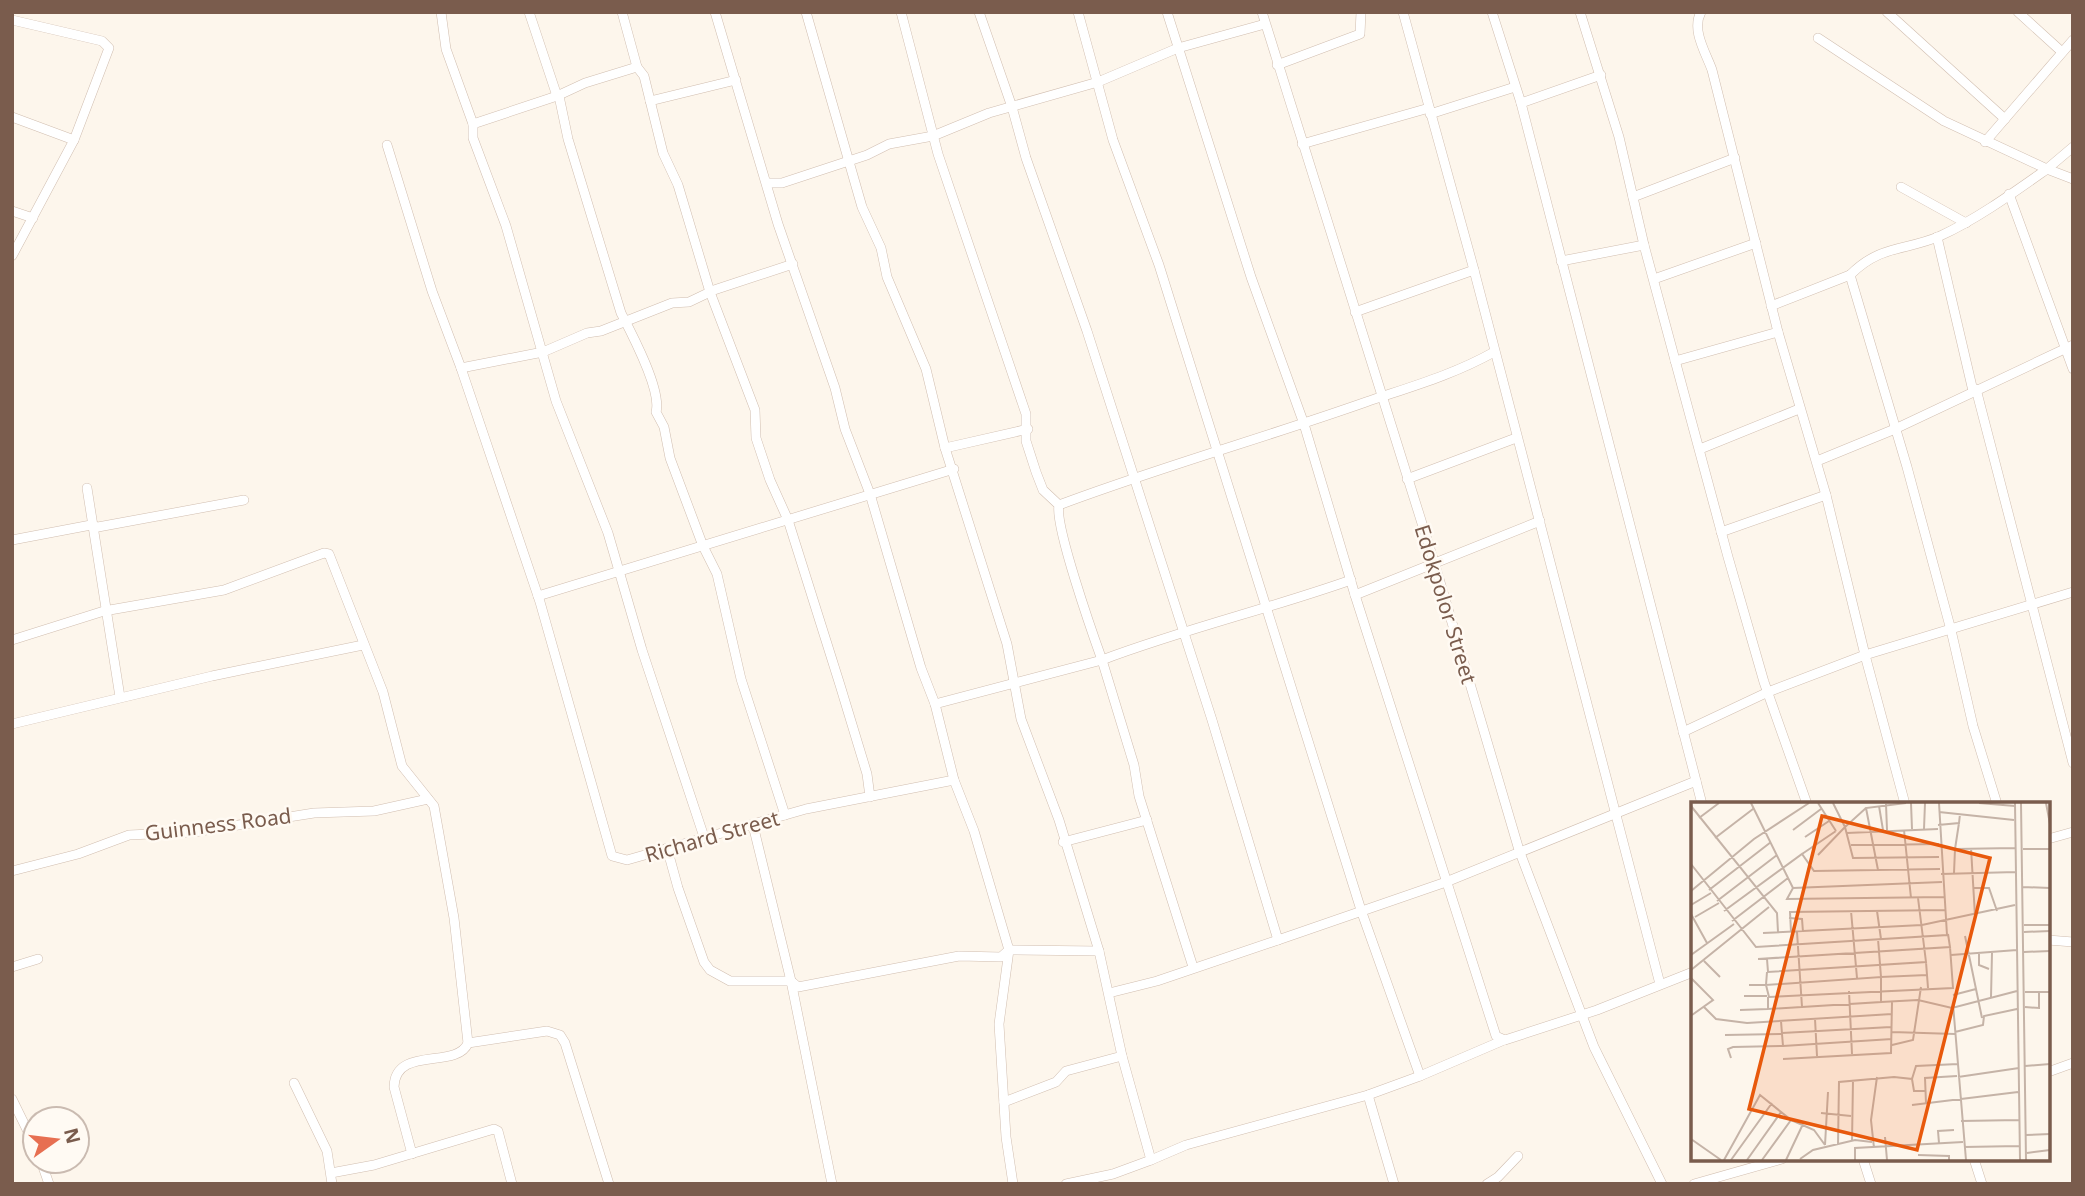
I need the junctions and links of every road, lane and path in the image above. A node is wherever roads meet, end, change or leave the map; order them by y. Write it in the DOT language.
graph roads {
  1 [pos="441,12"];
  2 [pos="529,12"];
  3 [pos="622,12"];
  4 [pos="715,12"];
  5 [pos="806,12"];
  6 [pos="901,12"];
  7 [pos="979,12"];
  8 [pos="1078,12"];
  9 [pos="1167,12"];
  10 [pos="1262,12"];
  11 [pos="1361,12"];
  12 [pos="1403,12"];
  13 [pos="1492,12"];
  14 [pos="1580,12"];
  15 [pos="1701,12"];
  16 [pos="1887,12"];
  17 [pos="2018,12"];
  18 [pos="12,20"];
  19 [pos="1265,24"];
  20 [pos="1818,38"];
  21 [pos="2073,40"];
  22 [pos="1178,48"];
  23 [pos="2062,52"];
  24 [pos="1277,65"];
  25 [pos="637,67"];
  26 [pos="1601,75"];
  27 [pos="736,80"];
  28 [pos="1098,82"];
  29 [pos="1515,87"];
  30 [pos="558,96"];
  31 [pos="650,102"];
  32 [pos="1521,103"];
  33 [pos="1012,107"];
  34 [pos="1429,111"];
  35 [pos="12,117"];
  36 [pos="2006,119"];
  37 [pos="473,124"];
  38 [pos="933,136"];
  39 [pos="74,140"];
  40 [pos="1986,142"];
  41 [pos="1302,144"];
  42 [pos="387,145"];
  43 [pos="2073,147"];
  44 [pos="1735,158"];
  45 [pos="850,159"];
  46 [pos="2047,169"];
  47 [pos="2073,179"];
  48 [pos="767,184"];
  49 [pos="1900,187"];
  50 [pos="2009,194"];
  51 [pos="1633,197"];
  52 [pos="12,211"];
  53 [pos="33,218"];
  54 [pos="1966,223"];
  55 [pos="1937,237"];
  56 [pos="1756,243"];
  57 [pos="1644,244"];
  58 [pos="12,256"];
  59 [pos="1561,261"];
  60 [pos="793,264"];
  61 [pos="1474,270"];
  62 [pos="1850,275"];
  63 [pos="1654,279"];
  64 [pos="710,292"];
  65 [pos="1771,306"];
  66 [pos="1355,312"];
  67 [pos="626,322"];
  68 [pos="1778,332"];
  69 [pos="2069,347"];
  70 [pos="542,352"];
  71 [pos="1494,352"];
  72 [pos="1675,361"];
  73 [pos="461,369"];
  74 [pos="2073,369"];
  75 [pos="1974,390"];
  76 [pos="1381,397"];
  77 [pos="1799,409"];
  78 [pos="1304,424"];
  79 [pos="1028,429"];
  80 [pos="1895,429"];
  81 [pos="1516,438"];
  82 [pos="945,448"];
  83 [pos="1700,449"];
  84 [pos="1219,453"];
  85 [pos="1817,461"];
  86 [pos="954,469"];
  87 [pos="1133,477"];
  88 [pos="1407,480"];
  89 [pos="87,488"];
  90 [pos="870,494"];
  91 [pos="1826,495"];
  92 [pos="244,500"];
  93 [pos="1059,505"];
  94 [pos="788,520"];
  95 [pos="1540,521"];
  96 [pos="91,524"];
  97 [pos="1721,532"];
  98 [pos="12,540"];
  99 [pos="702,547"];
  100 [pos="1435,565"];
  101 [pos="621,571"];
  102 [pos="1351,580"];
  103 [pos="2073,592"];
  104 [pos="538,596"];
  105 [pos="1355,596"];
  106 [pos="2031,607"];
  107 [pos="1268,609"];
  108 [pos="104,611"];
  109 [pos="1951,630"];
  110 [pos="1183,634"];
  111 [pos="12,640"];
  112 [pos="363,645"];
  113 [pos="1865,656"];
  114 [pos="1102,660"];
  115 [pos="1016,684"];
  116 [pos="1768,692"];
  117 [pos="120,697"];
  118 [pos="935,704"];
  119 [pos="12,724"];
  120 [pos="1683,732"];
  121 [pos="2073,763"];
  122 [pos="954,780"];
  123 [pos="1696,781"];
  124 [pos="870,797"];
  125 [pos="428,799"];
  126 [pos="1702,802"];
  127 [pos="1806,802"];
  128 [pos="1904,802"];
  129 [pos="1996,802"];
  130 [pos="1614,811"];
  131 [pos="785,816"];
  132 [pos="1147,820"];
  133 [pos="754,825"];
  134 [pos="2073,832"];
  135 [pos="704,837"];
  136 [pos="2050,838"];
  137 [pos="1063,842"];
  138 [pos="667,848"];
  139 [pos="1519,850"];
  140 [pos="12,871"];
  141 [pos="1446,882"];
  142 [pos="1362,911"];
  143 [pos="1278,940"];
  144 [pos="2050,940"];
  145 [pos="2073,942"];
  146 [pos="1009,950"];
  147 [pos="1099,951"];
  148 [pos="38,959"];
  149 [pos="12,967"];
  150 [pos="1193,967"];
  151 [pos="1691,973"];
  152 [pos="791,981"];
  153 [pos="1660,984"];
  154 [pos="1109,993"];
  155 [pos="1580,1014"];
  156 [pos="1504,1040"];
  157 [pos="468,1042"];
  158 [pos="1122,1056"];
  159 [pos="2073,1063"];
  160 [pos="2050,1071"];
  161 [pos="1420,1076"];
  162 [pos="294,1083"];
  163 [pos="1368,1096"];
  164 [pos="12,1099"];
  165 [pos="1004,1102"];
  166 [pos="21,1117"];
  167 [pos="412,1153"];
  168 [pos="1518,1156"];
  169 [pos="1151,1160"];
  170 [pos="1775,1161"];
  171 [pos="1864,1161"];
  172 [pos="1975,1161"];
  173 [pos="331,1173"];
  174 [pos="1107,1180"];
  175 [pos="332,1184"];
  176 [pos="512,1184"];
  177 [pos="609,1184"];
  178 [pos="832,1184"];
  179 [pos="1013,1184"];
  180 [pos="1066,1184"];
  181 [pos="1394,1184"];
  182 [pos="1487,1184"];
  183 [pos="1662,1184"];
  184 [pos="1694,1184"];
  185 [pos="1871,1184"];
  186 [pos="1982,1184"];
  1 -- 37 [label="street"];
  2 -- 30 [label="street"];
  3 -- 25 [label="street"];
  4 -- 27 [label="street"];
  5 -- 45 [label="street"];
  6 -- 38 [label="street"];
  7 -- 33 [label="street"];
  8 -- 28 [label="street"];
  9 -- 22 [label="street"];
  10 -- 19 [label="street, Edokpolor Street"];
  11 -- 24 [label="street"];
  12 -- 34 [label="street"];
  13 -- 29 [label="street"];
  14 -- 26 [label="street"];
  15 -- 44 [label="street"];
  16 -- 36 [label="street"];
  17 -- 23 [label="street"];
  18 -- 39 [label="street"];
  19 -- 22 [label="street"];
  19 -- 24 [label="street, Edokpolor Street"];
  20 -- 40 [label="street"];
  21 -- 23 [label="street"];
  22 -- 28 [label="street"];
  22 -- 78 [label="street"];
  23 -- 36 [label="street"];
  24 -- 41 [label="street, Edokpolor Street"];
  25 -- 30 [label="street"];
  25 -- 31 [label="street"];
  26 -- 32 [label="street"];
  26 -- 51 [label="street"];
  27 -- 31 [label="street"];
  27 -- 48 [label="street"];
  28 -- 33 [label="street"];
  28 -- 84 [label="street"];
  29 -- 32 [label="street"];
  29 -- 34 [label="street"];
  30 -- 37 [label="street"];
  30 -- 67 [label="street"];
  31 -- 64 [label="street"];
  32 -- 59 [label="street"];
  33 -- 38 [label="street"];
  33 -- 87 [label="street"];
  34 -- 41 [label="street"];
  34 -- 61 [label="street"];
  35 -- 39 [label="street"];
  36 -- 40 [label="street"];
  37 -- 70 [label="street"];
  38 -- 45 [label="street"];
  38 -- 79 [label="street"];
  39 -- 53 [label="street"];
  40 -- 46 [label="street"];
  41 -- 66 [label="street, Edokpolor Street"];
  42 -- 73 [label="street"];
  43 -- 46 [label="street"];
  44 -- 51 [label="street"];
  44 -- 56 [label="street"];
  45 -- 48 [label="street"];
  45 -- 82 [label="street"];
  46 -- 47 [label="street"];
  46 -- 50 [label="street"];
  48 -- 60 [label="street"];
  49 -- 54 [label="street"];
  50 -- 54 [label="street"];
  50 -- 69 [label="street"];
  51 -- 57 [label="street"];
  52 -- 53 [label="street"];
  53 -- 58 [label="street"];
  54 -- 55 [label="street"];
  55 -- 62 [label="street"];
  55 -- 75 [label="street"];
  56 -- 63 [label="street"];
  56 -- 65 [label="street"];
  57 -- 59 [label="street"];
  57 -- 63 [label="street"];
  59 -- 120 [label="street"];
  60 -- 64 [label="street"];
  60 -- 90 [label="street"];
  61 -- 66 [label="street"];
  61 -- 71 [label="street"];
  62 -- 65 [label="street"];
  62 -- 80 [label="street"];
  63 -- 72 [label="street"];
  64 -- 67 [label="street"];
  64 -- 94 [label="street"];
  65 -- 68 [label="street"];
  66 -- 76 [label="street, Edokpolor Street"];
  67 -- 70 [label="street"];
  67 -- 99 [label="street"];
  68 -- 72 [label="street"];
  68 -- 77 [label="street"];
  69 -- 74 [label="street"];
  69 -- 75 [label="street"];
  70 -- 73 [label="street"];
  70 -- 101 [label="street"];
  71 -- 76 [label="street"];
  71 -- 81 [label="street"];
  72 -- 83 [label="street"];
  73 -- 104 [label="street"];
  75 -- 80 [label="street"];
  75 -- 106 [label="street"];
  76 -- 78 [label="street"];
  76 -- 88 [label="street, Edokpolor Street"];
  77 -- 83 [label="street"];
  77 -- 85 [label="street"];
  78 -- 84 [label="street"];
  78 -- 102 [label="street"];
  79 -- 82 [label="street"];
  79 -- 93 [label="street"];
  80 -- 85 [label="street"];
  80 -- 109 [label="street"];
  81 -- 88 [label="street"];
  81 -- 95 [label="street"];
  82 -- 86 [label="street"];
  83 -- 97 [label="street"];
  84 -- 87 [label="street"];
  84 -- 107 [label="street"];
  85 -- 91 [label="street"];
  86 -- 90 [label="street"];
  86 -- 115 [label="street"];
  87 -- 93 [label="street"];
  87 -- 110 [label="street"];
  88 -- 100 [label="street, Edokpolor Street"];
  89 -- 96 [label="street"];
  90 -- 94 [label="street"];
  90 -- 118 [label="street"];
  91 -- 97 [label="street"];
  91 -- 113 [label="street"];
  92 -- 96 [label="street"];
  93 -- 114 [label="street"];
  94 -- 99 [label="street"];
  94 -- 124 [label="street"];
  95 -- 100 [label="street"];
  95 -- 130 [label="street"];
  96 -- 98 [label="street"];
  96 -- 108 [label="street"];
  97 -- 116 [label="street"];
  99 -- 101 [label="street"];
  99 -- 131 [label="street"];
  100 -- 105 [label="street"];
  100 -- 139 [label="street, Edokpolor Street"];
  101 -- 104 [label="street"];
  101 -- 135 [label="street"];
  102 -- 105 [label="street"];
  102 -- 107 [label="street"];
  103 -- 106 [label="street"];
  104 -- 138 [label="street, Richard Street"];
  105 -- 141 [label="street"];
  106 -- 109 [label="street"];
  106 -- 121 [label="street"];
  107 -- 110 [label="street"];
  107 -- 142 [label="street"];
  108 -- 111 [label="street"];
  108 -- 112 [label="street"];
  108 -- 117 [label="street"];
  109 -- 113 [label="street"];
  109 -- 129 [label="street"];
  110 -- 114 [label="street"];
  110 -- 143 [label="street"];
  112 -- 117 [label="street"];
  112 -- 125 [label="street"];
  113 -- 116 [label="street"];
  113 -- 128 [label="street"];
  114 -- 115 [label="street"];
  114 -- 132 [label="street"];
  115 -- 118 [label="street"];
  115 -- 137 [label="street"];
  116 -- 120 [label="street"];
  116 -- 127 [label="street"];
  117 -- 119 [label="street"];
  118 -- 122 [label="street"];
  120 -- 123 [label="street"];
  122 -- 124 [label="street, Richard Street"];
  122 -- 146 [label="street"];
  123 -- 126 [label="street"];
  123 -- 130 [label="street"];
  124 -- 131 [label="street, Richard Street"];
  125 -- 140 [label="street, Guinness Road"];
  125 -- 157 [label="street"];
  130 -- 139 [label="street"];
  130 -- 153 [label="street"];
  131 -- 133 [label="street, Richard Street"];
  132 -- 137 [label="street"];
  132 -- 150 [label="street"];
  133 -- 135 [label="street, Richard Street"];
  133 -- 152 [label="street"];
  134 -- 136 [label="street"];
  135 -- 138 [label="street, Richard Street"];
  137 -- 147 [label="street"];
  138 -- 152 [label="street"];
  139 -- 141 [label="street"];
  139 -- 155 [label="street, Edokpolor Street"];
  141 -- 142 [label="street"];
  141 -- 156 [label="street"];
  142 -- 143 [label="street"];
  142 -- 161 [label="street"];
  143 -- 150 [label="street"];
  144 -- 145 [label="street"];
  146 -- 147 [label="street"];
  146 -- 152 [label="street"];
  146 -- 165 [label="street"];
  147 -- 154 [label="street"];
  148 -- 149 [label="street"];
  150 -- 154 [label="street"];
  151 -- 153 [label="street"];
  152 -- 178 [label="street"];
  153 -- 155 [label="street"];
  154 -- 158 [label="street"];
  155 -- 156 [label="street"];
  155 -- 183 [label="street, Edokpolor Street"];
  156 -- 161 [label="street"];
  157 -- 167 [label="street"];
  157 -- 177 [label="street"];
  158 -- 165 [label="street"];
  158 -- 169 [label="street"];
  159 -- 160 [label="street"];
  161 -- 163 [label="street"];
  162 -- 173 [label="street"];
  163 -- 169 [label="street"];
  163 -- 181 [label="street"];
  164 -- 166 [label="street"];
  165 -- 179 [label="street"];
  167 -- 173 [label="street"];
  167 -- 176 [label="street"];
  168 -- 182 [label="street"];
  169 -- 174 [label="street"];
  170 -- 184 [label="street"];
  171 -- 185 [label="street"];
  172 -- 186 [label="street"];
  173 -- 175 [label="street"];
  174 -- 180 [label="street"];
}
